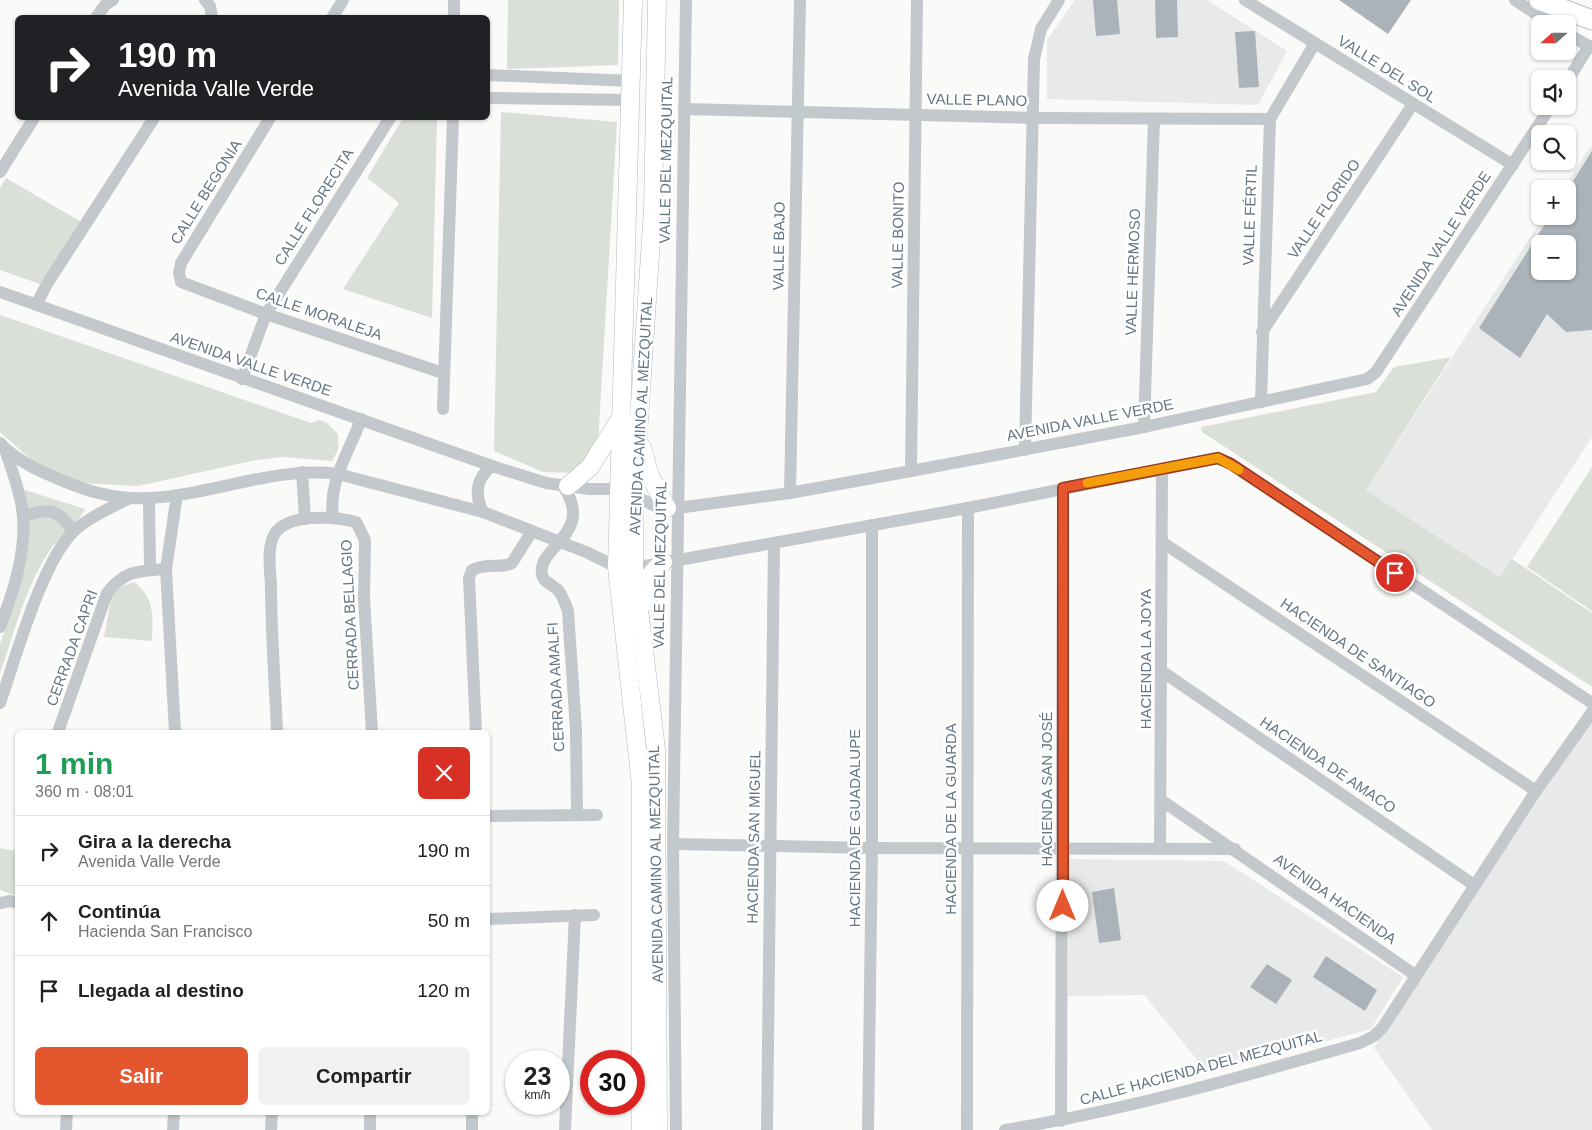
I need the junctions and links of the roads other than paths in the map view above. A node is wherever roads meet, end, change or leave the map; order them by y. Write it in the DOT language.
graph roads {
  1 [pos="343,0"];
  2 [pos="454,0"];
  3 [pos="633,0"];
  4 [pos="657,0"];
  5 [pos="686,0"];
  6 [pos="800,0"];
  7 [pos="917,0"];
  8 [pos="1059,0"];
  9 [pos="1245,0"];
  10 [pos="1515,0"];
  11 [pos="1539,0"];
  12 [pos="1566,0"];
  13 [pos="109,2"];
  14 [pos="98,15"];
  15 [pos="334,15"];
  16 [pos="454,15"];
  17 [pos="1538,15"];
  18 [pos="1592,16"];
  19 [pos="1592,20"];
  20 [pos="1576,39"];
  21 [pos="1315,43"];
  22 [pos="1591,47"];
  23 [pos="656,70"];
  24 [pos="1575,70"];
  25 [pos="490,75"];
  26 [pos="526,76"];
  27 [pos="632,81"];
  28 [pos="649,92"];
  29 [pos="490,98"];
  30 [pos="525,99"];
  31 [pos="631,100"];
  32 [pos="1413,104"];
  33 [pos="684,109"];
  34 [pos="654,112"];
  35 [pos="798,113"];
  36 [pos="916,115"];
  37 [pos="1545,115"];
  38 [pos="1034,118"];
  39 [pos="1154,119"];
  40 [pos="1270,119"];
  41 [pos="33,120"];
  42 [pos="153,120"];
  43 [pos="269,120"];
  44 [pos="389,120"];
  45 [pos="453,120"];
  46 [pos="1513,165"];
  47 [pos="0,172"];
  48 [pos="184,284"];
  49 [pos="0,292"];
  50 [pos="36,305"];
  51 [pos="266,314"];
  52 [pos="1262,332"];
  53 [pos="443,373"];
  54 [pos="242,379"];
  55 [pos="1261,402"];
  56 [pos="443,409"];
  57 [pos="620,418"];
  58 [pos="361,419"];
  59 [pos="638,425"];
  60 [pos="1144,427"];
  61 [pos="3,446"];
  62 [pos="1025,450"];
  63 [pos="492,466"];
  64 [pos="1162,469"];
  65 [pos="910,471"];
  66 [pos="302,472"];
  67 [pos="338,474"];
  68 [pos="566,486"];
  69 [pos="1063,488"];
  70 [pos="626,491"];
  71 [pos="790,493"];
  72 [pos="177,495"];
  73 [pos="130,498"];
  74 [pos="149,498"];
  75 [pos="672,508"];
  76 [pos="968,508"];
  77 [pos="483,512"];
  78 [pos="23,516"];
  79 [pos="333,516"];
  80 [pos="305,519"];
  81 [pos="872,525"];
  82 [pos="74,531"];
  83 [pos="532,531"];
  84 [pos="560,542"];
  85 [pos="1162,542"];
  86 [pos="774,544"];
  87 [pos="669,561"];
  88 [pos="625,567"];
  89 [pos="150,570"];
  90 [pos="166,570"];
  91 [pos="0,627"];
  92 [pos="1163,672"];
  93 [pos="0,702"];
  94 [pos="1592,702"];
  95 [pos="1592,712"];
  96 [pos="59,730"];
  97 [pos="175,730"];
  98 [pos="277,730"];
  99 [pos="372,730"];
  100 [pos="476,730"];
  101 [pos="656,749"];
  102 [pos="1536,791"];
  103 [pos="1161,800"];
  104 [pos="577,815"];
  105 [pos="597,815"];
  106 [pos="490,816"];
  107 [pos="673,844"];
  108 [pos="770,846"];
  109 [pos="966,847"];
  110 [pos="872,848"];
  111 [pos="1063,848"];
  112 [pos="1160,848"];
  113 [pos="1235,850"];
  114 [pos="1474,885"];
  115 [pos="15,902"];
  116 [pos="0,903"];
  117 [pos="594,914"];
  118 [pos="574,915"];
  119 [pos="490,918"];
  120 [pos="1415,975"];
  121 [pos="67,1115"];
  122 [pos="174,1115"];
  123 [pos="272,1115"];
  124 [pos="370,1115"];
  125 [pos="472,1115"];
  126 [pos="1061,1121"];
  127 [pos="66,1130"];
  128 [pos="173,1130"];
  129 [pos="271,1130"];
  130 [pos="370,1130"];
  131 [pos="472,1130"];
  132 [pos="565,1130"];
  133 [pos="641,1130"];
  134 [pos="658,1130"];
  135 [pos="676,1130"];
  136 [pos="767,1130"];
  137 [pos="868,1130"];
  138 [pos="966,1130"];
  139 [pos="1005,1130"];
  1 -- 15 [label="street"];
  2 -- 16 [label="street"];
  3 -- 27 [label="main road, AVENIDA CAMINO AL MEZQUITAL"];
  4 -- 23 [label="main road, AVENIDA CAMINO AL MEZQUITAL"];
  5 -- 33 [label="street, VALLE DEL MEZQUITAL"];
  6 -- 35 [label="street, VALLE BAJO"];
  7 -- 36 [label="street, VALLE BONITO"];
  8 -- 38 [label="street"];
  9 -- 21 [label="street, VALLE DEL SOL"];
  10 -- 17 [label="street"];
  11 -- 19 [label="main road"];
  12 -- 18 [label="main road"];
  13 -- 14 [label="street"];
  20 -- 22 [label="street"];
  21 -- 32 [label="street, VALLE DEL SOL"];
  21 -- 40 [label="street, VALLE FÉRTIL"];
  22 -- 24 [label="street"];
  23 -- 28 [label="main road"];
  23 -- 34 [label="main road, AVENIDA CAMINO AL MEZQUITAL"];
  25 -- 26 [label="street"];
  26 -- 27 [label="street"];
  26 -- 30 [label="street"];
  27 -- 28 [label="main road"];
  27 -- 31 [label="main road, AVENIDA CAMINO AL MEZQUITAL"];
  28 -- 31 [label="main road"];
  28 -- 34 [label="main road"];
  29 -- 30 [label="street"];
  30 -- 31 [label="street"];
  31 -- 57 [label="main road, AVENIDA CAMINO AL MEZQUITAL"];
  32 -- 46 [label="street, VALLE DEL SOL"];
  32 -- 52 [label="street, VALLE FLORIDO"];
  33 -- 35 [label="street, VALLE PLANO"];
  33 -- 75 [label="street, VALLE DEL MEZQUITAL"];
  34 -- 59 [label="main road, AVENIDA CAMINO AL MEZQUITAL"];
  35 -- 36 [label="street, VALLE PLANO"];
  35 -- 71 [label="street, VALLE BAJO"];
  36 -- 38 [label="street, VALLE PLANO"];
  36 -- 65 [label="street, VALLE BONITO"];
  37 -- 46 [label="street, AVENIDA VALLE VERDE"];
  38 -- 39 [label="street, VALLE PLANO"];
  38 -- 62 [label="street"];
  39 -- 40 [label="street, VALLE PLANO"];
  39 -- 60 [label="street, VALLE HERMOSO"];
  40 -- 52 [label="street, VALLE FÉRTIL"];
  41 -- 47 [label="street"];
  42 -- 50 [label="street"];
  43 -- 48 [label="street, CALLE BEGONIA"];
  44 -- 51 [label="street, CALLE FLORECITA"];
  45 -- 53 [label="street"];
  46 -- 55 [label="street, AVENIDA VALLE VERDE"];
  48 -- 51 [label="street, CALLE MORALEJA"];
  49 -- 50 [label="street, AVENIDA VALLE VERDE"];
  50 -- 54 [label="street, AVENIDA VALLE VERDE"];
  51 -- 53 [label="street, CALLE MORALEJA"];
  51 -- 54 [label="street, CALLE FLORECITA"];
  52 -- 55 [label="street, VALLE FÉRTIL"];
  53 -- 56 [label="street"];
  54 -- 58 [label="street, AVENIDA VALLE VERDE"];
  55 -- 60 [label="street, AVENIDA VALLE VERDE"];
  57 -- 68 [label="main road"];
  57 -- 70 [label="main road, AVENIDA CAMINO AL MEZQUITAL"];
  58 -- 63 [label="street, AVENIDA VALLE VERDE"];
  58 -- 67 [label="street"];
  59 -- 70 [label="main road, AVENIDA CAMINO AL MEZQUITAL"];
  59 -- 75 [label="main road"];
  60 -- 62 [label="street, AVENIDA VALLE VERDE"];
  61 -- 73 [label="street"];
  61 -- 78 [label="street"];
  62 -- 65 [label="street, AVENIDA VALLE VERDE"];
  63 -- 68 [label="street, AVENIDA VALLE VERDE"];
  63 -- 77 [label="street"];
  64 -- 69 [label="street"];
  64 -- 85 [label="street, HACIENDA LA JOYA"];
  64 -- 94 [label="street"];
  65 -- 71 [label="street, AVENIDA VALLE VERDE"];
  66 -- 67 [label="street"];
  66 -- 72 [label="street"];
  66 -- 80 [label="street"];
  67 -- 77 [label="street"];
  67 -- 79 [label="street"];
  68 -- 70 [label="street, AVENIDA VALLE VERDE"];
  68 -- 84 [label="street"];
  69 -- 76 [label="street"];
  69 -- 111 [label="street, HACIENDA SAN JOSÉ"];
  70 -- 75 [label="street, AVENIDA VALLE VERDE"];
  70 -- 88 [label="main road, AVENIDA CAMINO AL MEZQUITAL"];
  71 -- 75 [label="street, AVENIDA VALLE VERDE"];
  72 -- 74 [label="street"];
  72 -- 90 [label="street"];
  73 -- 74 [label="street"];
  73 -- 82 [label="street"];
  74 -- 89 [label="street"];
  75 -- 87 [label="street, VALLE DEL MEZQUITAL"];
  76 -- 81 [label="street"];
  76 -- 109 [label="street, HACIENDA DE LA GUARDA"];
  77 -- 83 [label="street"];
  78 -- 82 [label="street"];
  78 -- 91 [label="street"];
  79 -- 80 [label="street, CERRADA BELLAGIO"];
  79 -- 99 [label="street, CERRADA BELLAGIO"];
  80 -- 98 [label="street, CERRADA BELLAGIO"];
  81 -- 86 [label="street"];
  81 -- 110 [label="street, HACIENDA DE GUADALUPE"];
  82 -- 93 [label="street"];
  83 -- 84 [label="street"];
  83 -- 100 [label="street"];
  84 -- 88 [label="street"];
  84 -- 104 [label="street, CERRADA AMALFI"];
  85 -- 92 [label="street, HACIENDA LA JOYA"];
  85 -- 102 [label="street, HACIENDA DE SANTIAGO"];
  86 -- 87 [label="street"];
  86 -- 108 [label="street, HACIENDA SAN MIGUEL"];
  87 -- 88 [label="street"];
  87 -- 101 [label="main road"];
  87 -- 107 [label="street, VALLE DEL MEZQUITAL"];
  88 -- 101 [label="main road, AVENIDA CAMINO AL MEZQUITAL"];
  88 -- 133 [label="main road, AVENIDA CAMINO AL MEZQUITAL"];
  89 -- 90 [label="street, CERRADA CAPRI"];
  89 -- 96 [label="street, CERRADA CAPRI"];
  90 -- 97 [label="street"];
  92 -- 103 [label="street, HACIENDA LA JOYA"];
  92 -- 114 [label="street, HACIENDA DE AMACO"];
  95 -- 102 [label="street"];
  101 -- 134 [label="main road, AVENIDA CAMINO AL MEZQUITAL"];
  102 -- 114 [label="street"];
  103 -- 112 [label="street, HACIENDA LA JOYA"];
  103 -- 113 [label="street, AVENIDA HACIENDA"];
  104 -- 105 [label="street"];
  104 -- 106 [label="street"];
  107 -- 108 [label="street"];
  107 -- 135 [label="street, VALLE DEL MEZQUITAL"];
  108 -- 110 [label="street"];
  108 -- 136 [label="street, HACIENDA SAN MIGUEL"];
  109 -- 110 [label="street"];
  109 -- 111 [label="street"];
  109 -- 138 [label="street, HACIENDA DE LA GUARDA"];
  110 -- 137 [label="street, HACIENDA DE GUADALUPE"];
  111 -- 112 [label="street"];
  111 -- 126 [label="street, HACIENDA SAN JOSÉ"];
  112 -- 113 [label="street"];
  113 -- 120 [label="street, AVENIDA HACIENDA"];
  114 -- 120 [label="street"];
  115 -- 116 [label="street"];
  117 -- 118 [label="street"];
  118 -- 119 [label="street"];
  118 -- 132 [label="street"];
  120 -- 126 [label="street, CALLE HACIENDA DEL MEZQUITAL"];
  121 -- 127 [label="street"];
  122 -- 128 [label="street"];
  123 -- 129 [label="street"];
  124 -- 130 [label="street"];
  125 -- 131 [label="street"];
  126 -- 139 [label="street, CALLE HACIENDA DEL MEZQUITAL"];
}
